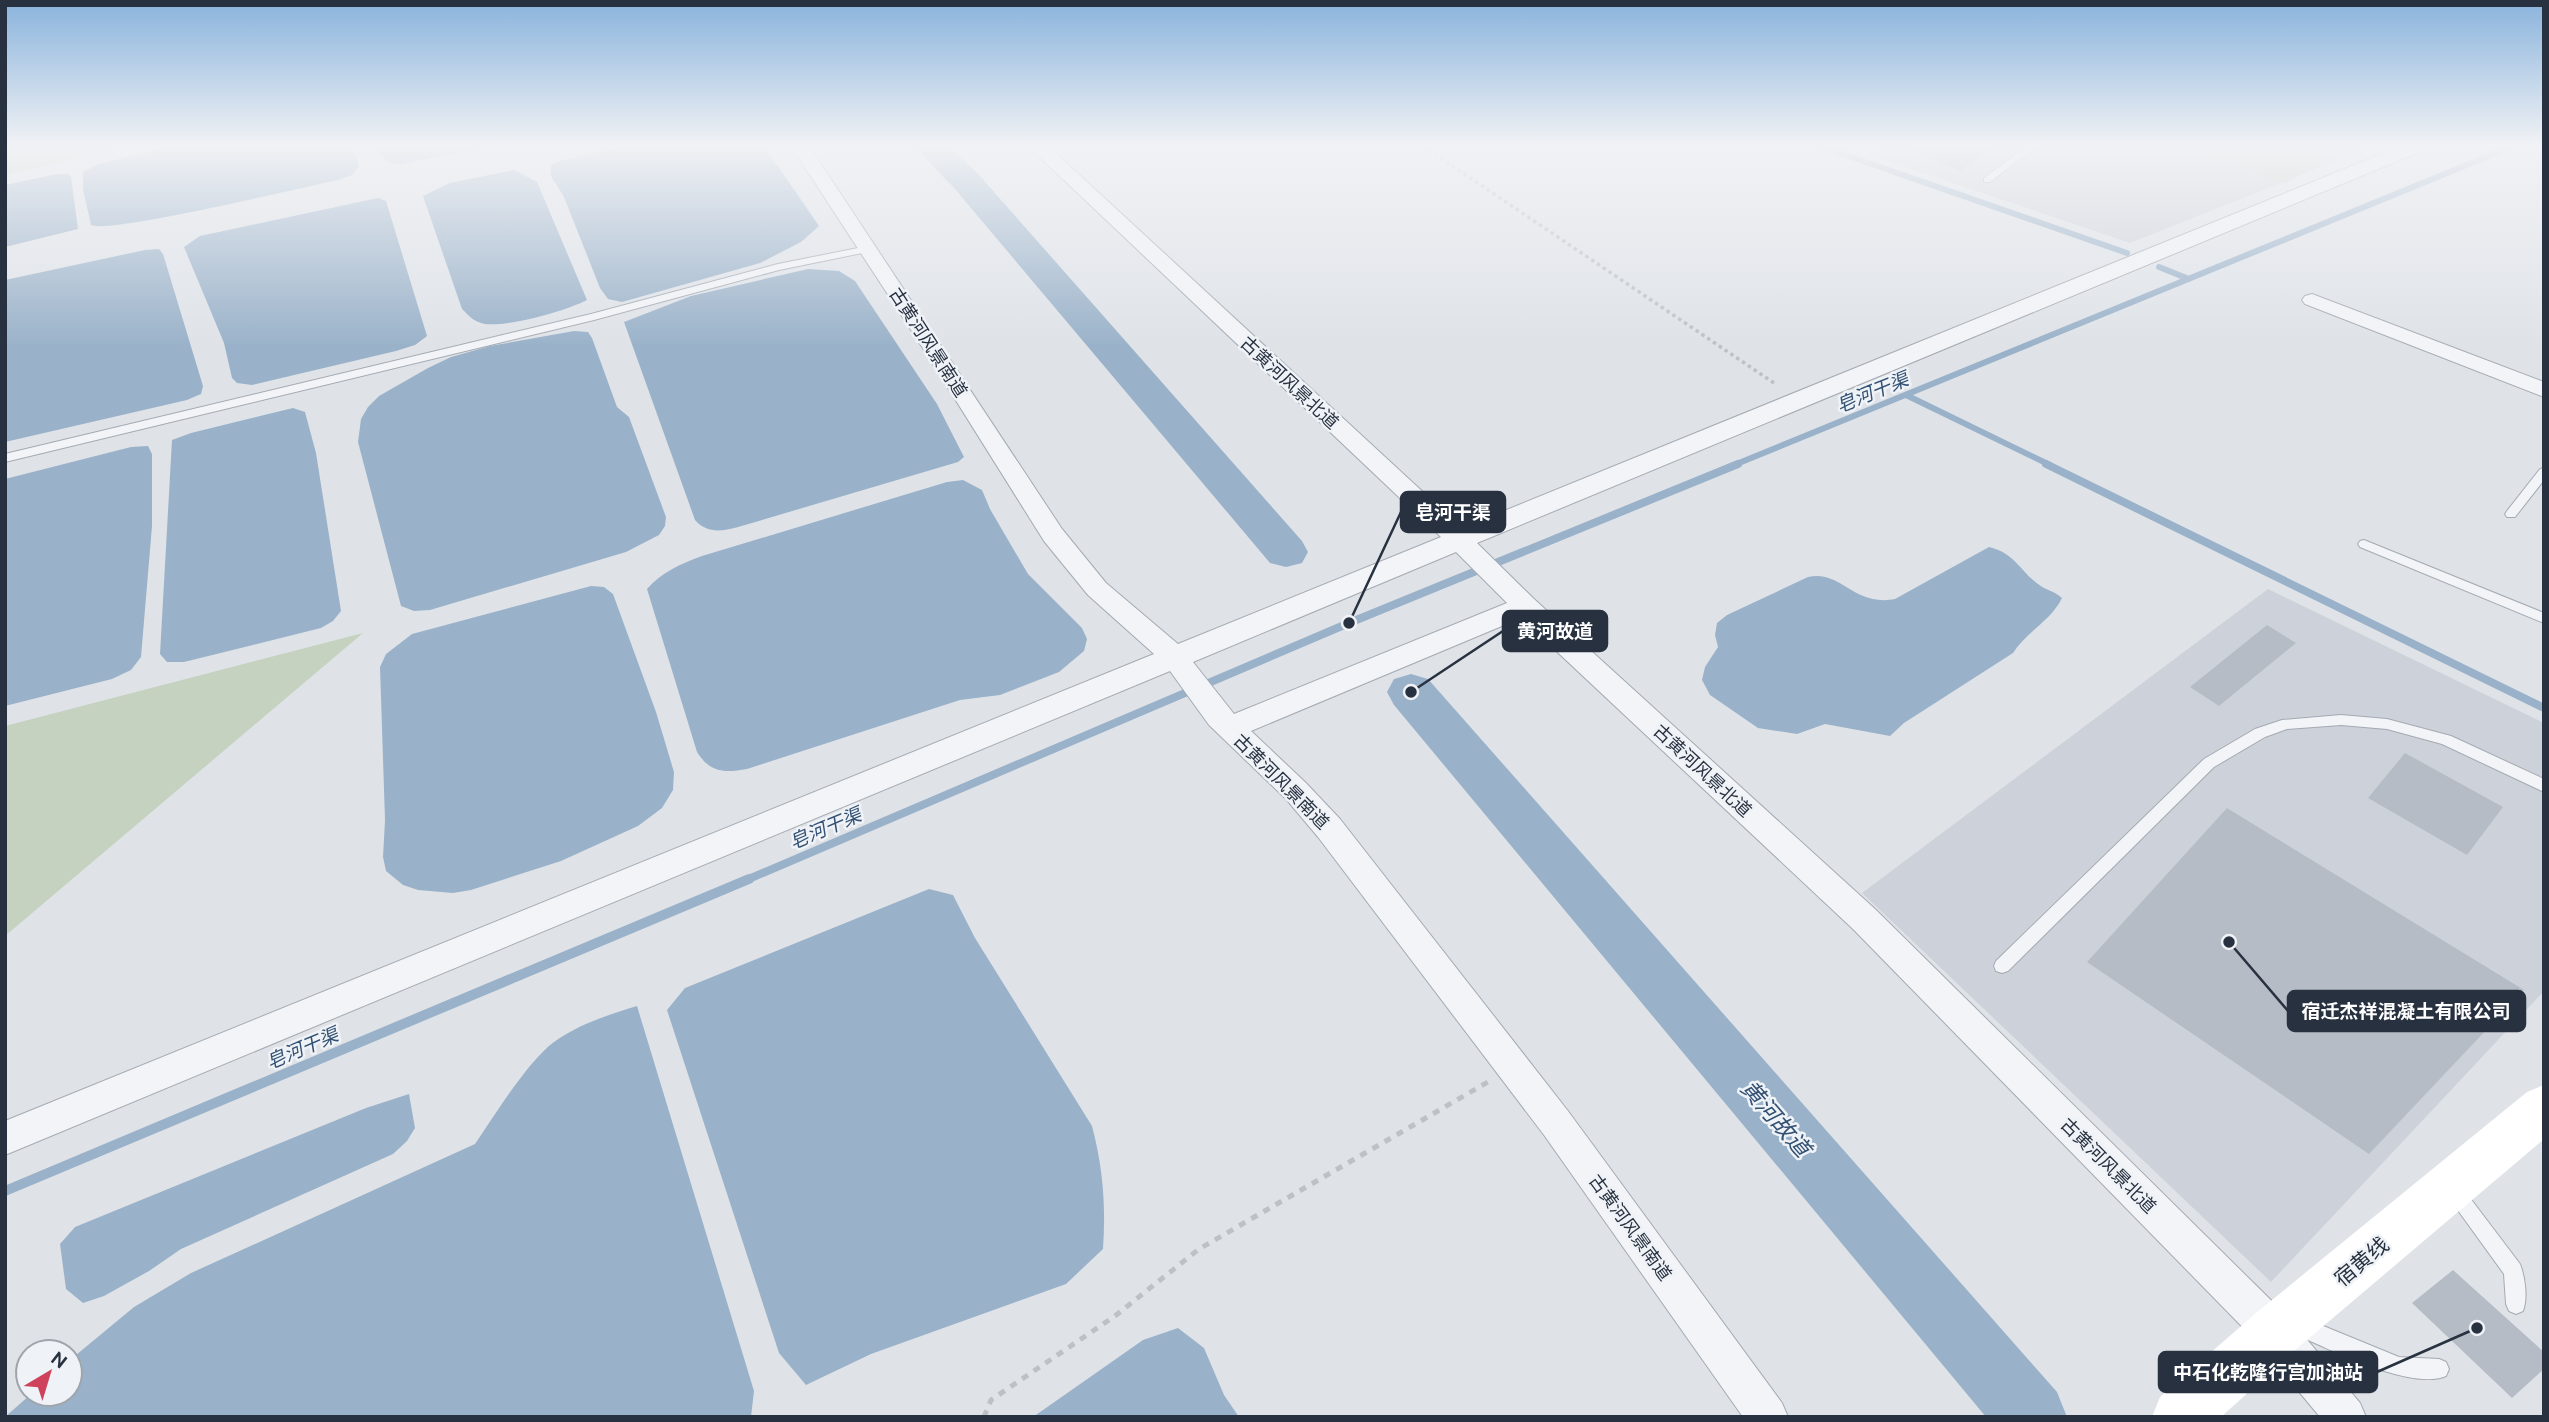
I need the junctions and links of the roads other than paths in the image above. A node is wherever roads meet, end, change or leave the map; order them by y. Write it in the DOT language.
graph roads {
  1 [pos="844,212"];
  2 [pos="1108,212"];
  3 [pos="2257,212"];
  4 [pos="868,249"];
  5 [pos="2312,300"];
  6 [pos="2544,390"];
  7 [pos="5,458"];
  8 [pos="2544,472"];
  9 [pos="2511,514"];
  10 [pos="2364,544"];
  11 [pos="1464,545"];
  12 [pos="1520,600"];
  13 [pos="2544,618"];
  14 [pos="1174,656"];
  15 [pos="1230,728"];
  16 [pos="2544,786"];
  17 [pos="2002,966"];
  18 [pos="2544,1108"];
  19 [pos="5,1138"];
  20 [pos="2451,1186"];
  21 [pos="2516,1304"];
  22 [pos="2266,1340"];
  23 [pos="2439,1369"];
  24 [pos="1768,1417"];
  25 [pos="2180,1417"];
  26 [pos="2346,1417"];
  1 -- 4 [label="street, 古黄河风景南道"];
  2 -- 11 [label="street, 古黄河风景北道"];
  3 -- 11 [label="street"];
  4 -- 7 [label="lane"];
  4 -- 14 [label="street, 古黄河风景南道"];
  5 -- 6 [label="street"];
  8 -- 9 [label="lane"];
  10 -- 13 [label="lane"];
  11 -- 12 [label="street, 古黄河风景北道"];
  11 -- 14 [label="street"];
  12 -- 15 [label="street"];
  12 -- 22 [label="street, 古黄河风景北道"];
  14 -- 15 [label="street, 古黄河风景南道"];
  14 -- 19 [label="street"];
  15 -- 24 [label="street, 古黄河风景南道"];
  16 -- 17 [label="lane"];
  18 -- 20 [label="main road, 宿黄线"];
  20 -- 21 [label="lane"];
  20 -- 22 [label="main road, 宿黄线"];
  22 -- 23 [label="lane"];
  22 -- 25 [label="main road, 宿黄线"];
  22 -- 26 [label="street, 古黄河风景北道"];
}
